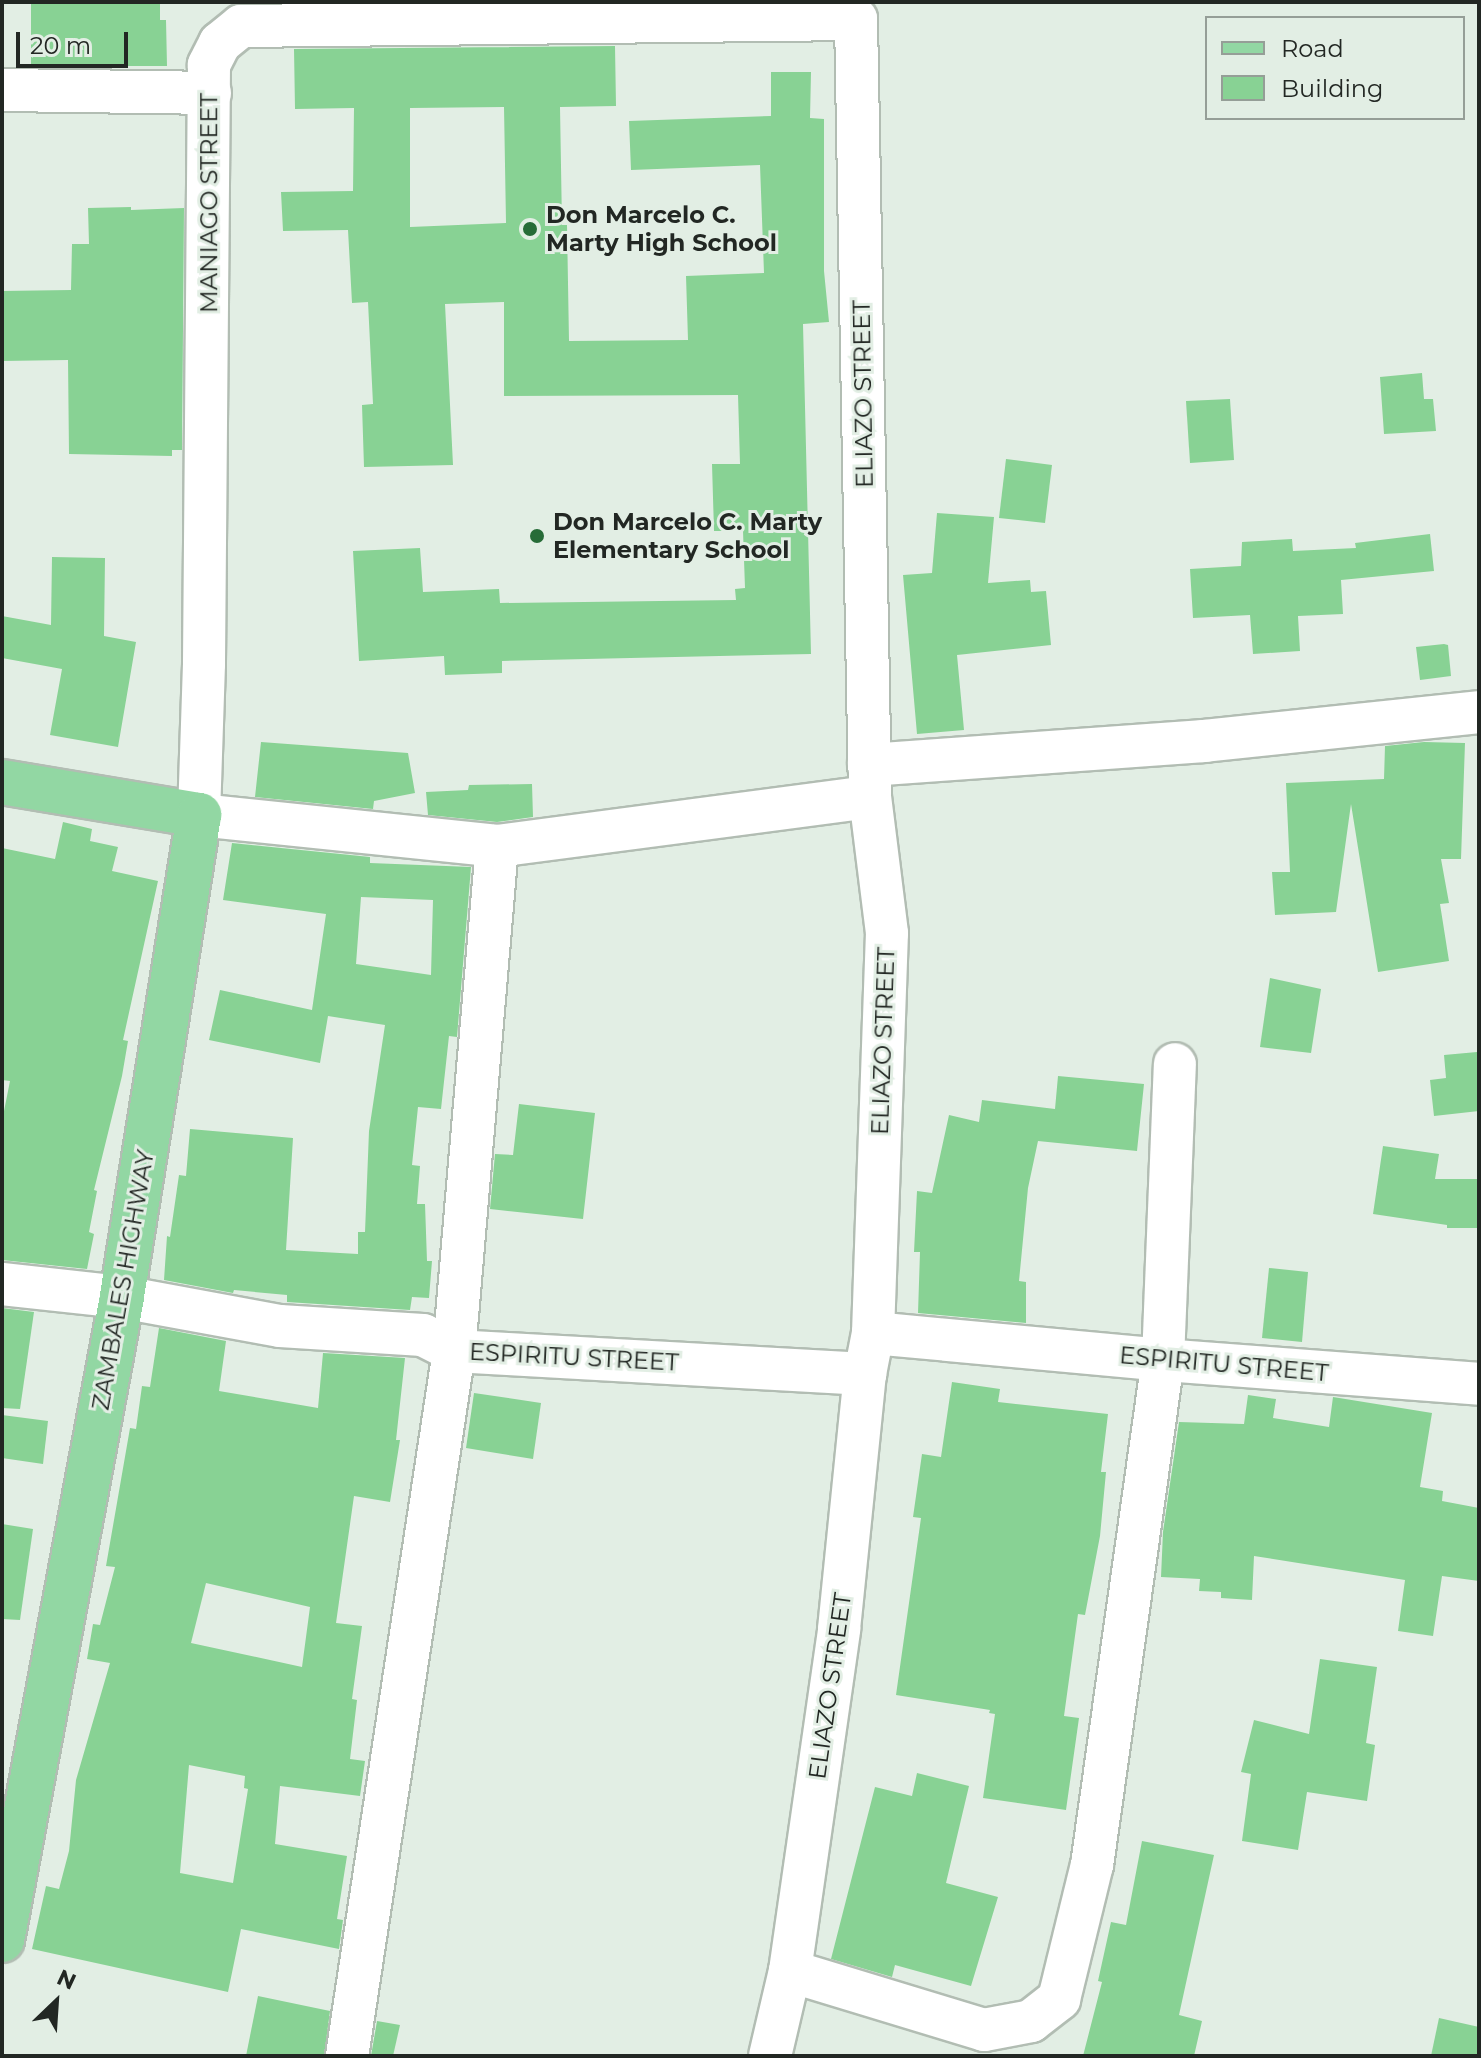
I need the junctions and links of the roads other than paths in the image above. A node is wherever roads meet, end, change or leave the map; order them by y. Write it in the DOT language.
graph roads {
  1 [pos="863,11"];
  2 [pos="2,90"];
  3 [pos="210,93"];
  4 [pos="1479,712"];
  5 [pos="870,781"];
  6 [pos="2,782"];
  7 [pos="199,815"];
  8 [pos="497,846"];
  9 [pos="1175,1064"];
  10 [pos="2,1284"];
  11 [pos="122,1297"];
  12 [pos="873,1333"];
  13 [pos="454,1351"];
  14 [pos="1163,1360"];
  15 [pos="865,1374"];
  16 [pos="1479,1384"];
  17 [pos="2,1940"];
  18 [pos="790,1971"];
  19 [pos="347,2056"];
  20 [pos="770,2056"];
  1 -- 3 [label="street, MANIAGO STREET"];
  1 -- 5 [label="street, ELIAZO STREET"];
  2 -- 3 [label="street"];
  3 -- 7 [label="street, MANIAGO STREET"];
  4 -- 5 [label="street"];
  5 -- 8 [label="street"];
  5 -- 12 [label="street, ELIAZO STREET"];
  6 -- 7 [label="main road"];
  7 -- 8 [label="street"];
  7 -- 11 [label="main road, ZAMBALES HIGHWAY"];
  8 -- 13 [label="street"];
  9 -- 14 [label="street"];
  10 -- 11 [label="street, ESPIRITU STREET"];
  11 -- 13 [label="street, ESPIRITU STREET"];
  11 -- 17 [label="main road, ZAMBALES HIGHWAY"];
  12 -- 14 [label="street, ESPIRITU STREET"];
  12 -- 15 [label="street, ELIAZO STREET"];
  13 -- 15 [label="street, ESPIRITU STREET"];
  13 -- 19 [label="street"];
  14 -- 16 [label="street, ESPIRITU STREET"];
  14 -- 18 [label="street"];
  15 -- 18 [label="street, ELIAZO STREET"];
  18 -- 20 [label="street, ELIAZO STREET"];
}
